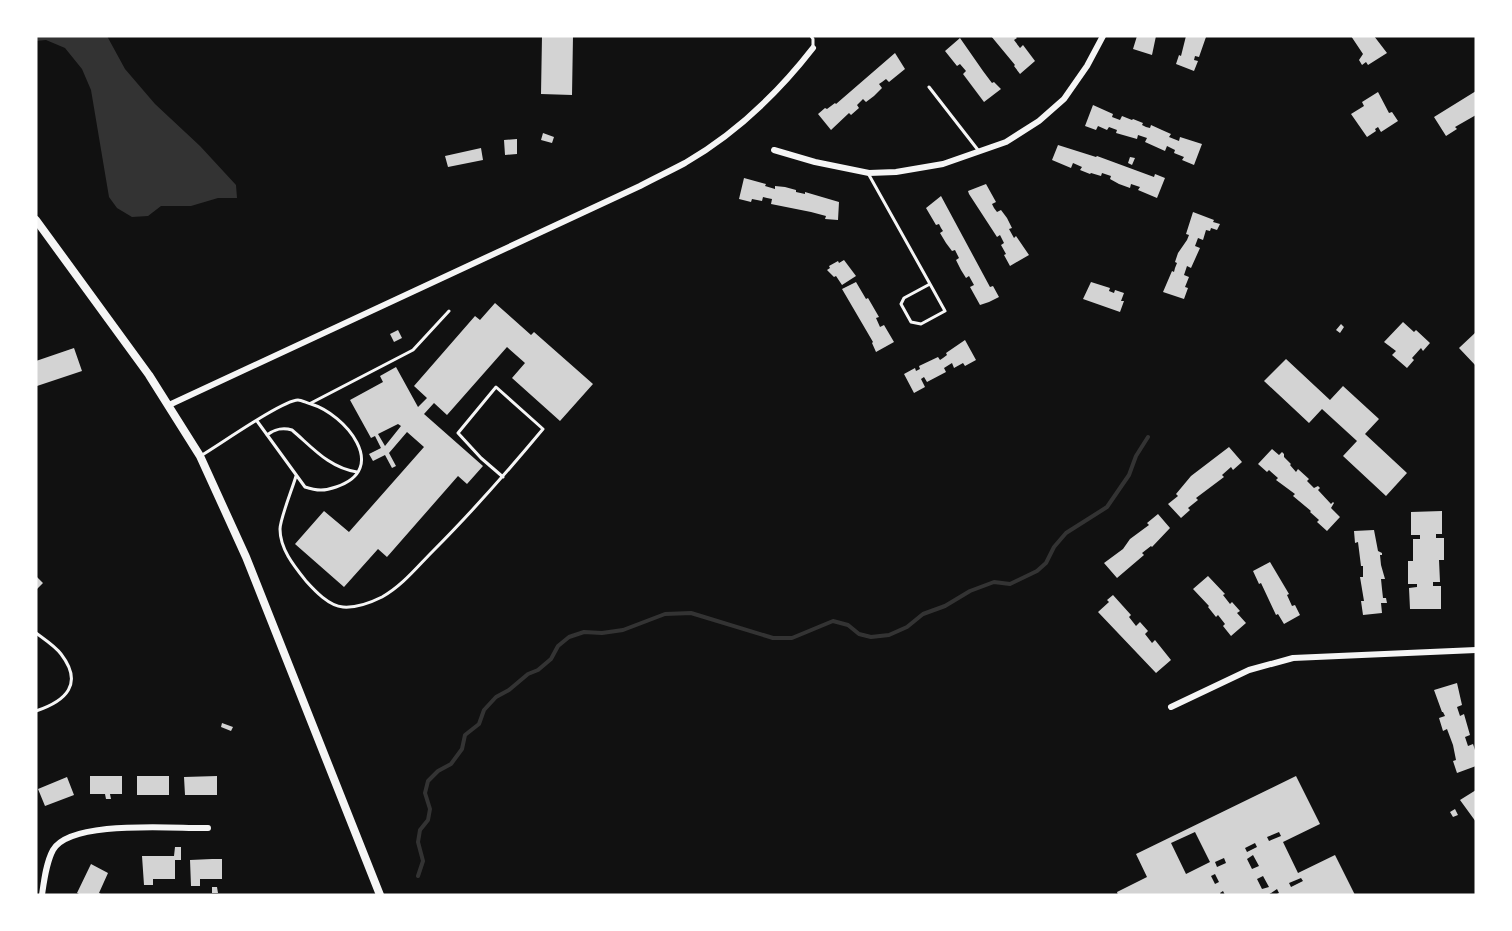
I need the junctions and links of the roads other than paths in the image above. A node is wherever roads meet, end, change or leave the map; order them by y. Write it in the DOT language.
graph roads {
  1 [pos="811,36"];
  2 [pos="1103,36"];
  3 [pos="813,48"];
  4 [pos="929,87"];
  5 [pos="774,150"];
  6 [pos="979,152"];
  7 [pos="869,173"];
  8 [pos="36,220"];
  9 [pos="930,284"];
  10 [pos="449,311"];
  11 [pos="310,404"];
  12 [pos="169,405"];
  13 [pos="257,421"];
  14 [pos="267,435"];
  15 [pos="200,456"];
  16 [pos="357,472"];
  17 [pos="296,476"];
  18 [pos="503,477"];
  19 [pos="36,633"];
  20 [pos="1476,651"];
  21 [pos="1171,707"];
  22 [pos="36,711"];
  23 [pos="208,828"];
  24 [pos="42,895"];
  25 [pos="380,895"];
  1 -- 3 [label="lane"];
  2 -- 6 [label="street"];
  3 -- 12 [label="street"];
  4 -- 6 [label="lane"];
  5 -- 7 [label="street"];
  6 -- 7 [label="street"];
  7 -- 9 [label="lane"];
  8 -- 12 [label="main road"];
  9 -- 9 [label="lane"];
  10 -- 11 [label="lane"];
  11 -- 13 [label="lane"];
  11 -- 16 [label="lane"];
  12 -- 15 [label="main road"];
  13 -- 14 [label="lane"];
  13 -- 15 [label="lane"];
  14 -- 16 [label="lane"];
  14 -- 17 [label="lane"];
  15 -- 25 [label="main road"];
  16 -- 17 [label="lane"];
  17 -- 18 [label="lane"];
  18 -- 18 [label="lane"];
  19 -- 22 [label="lane"];
  20 -- 21 [label="street"];
  23 -- 24 [label="street"];
}
